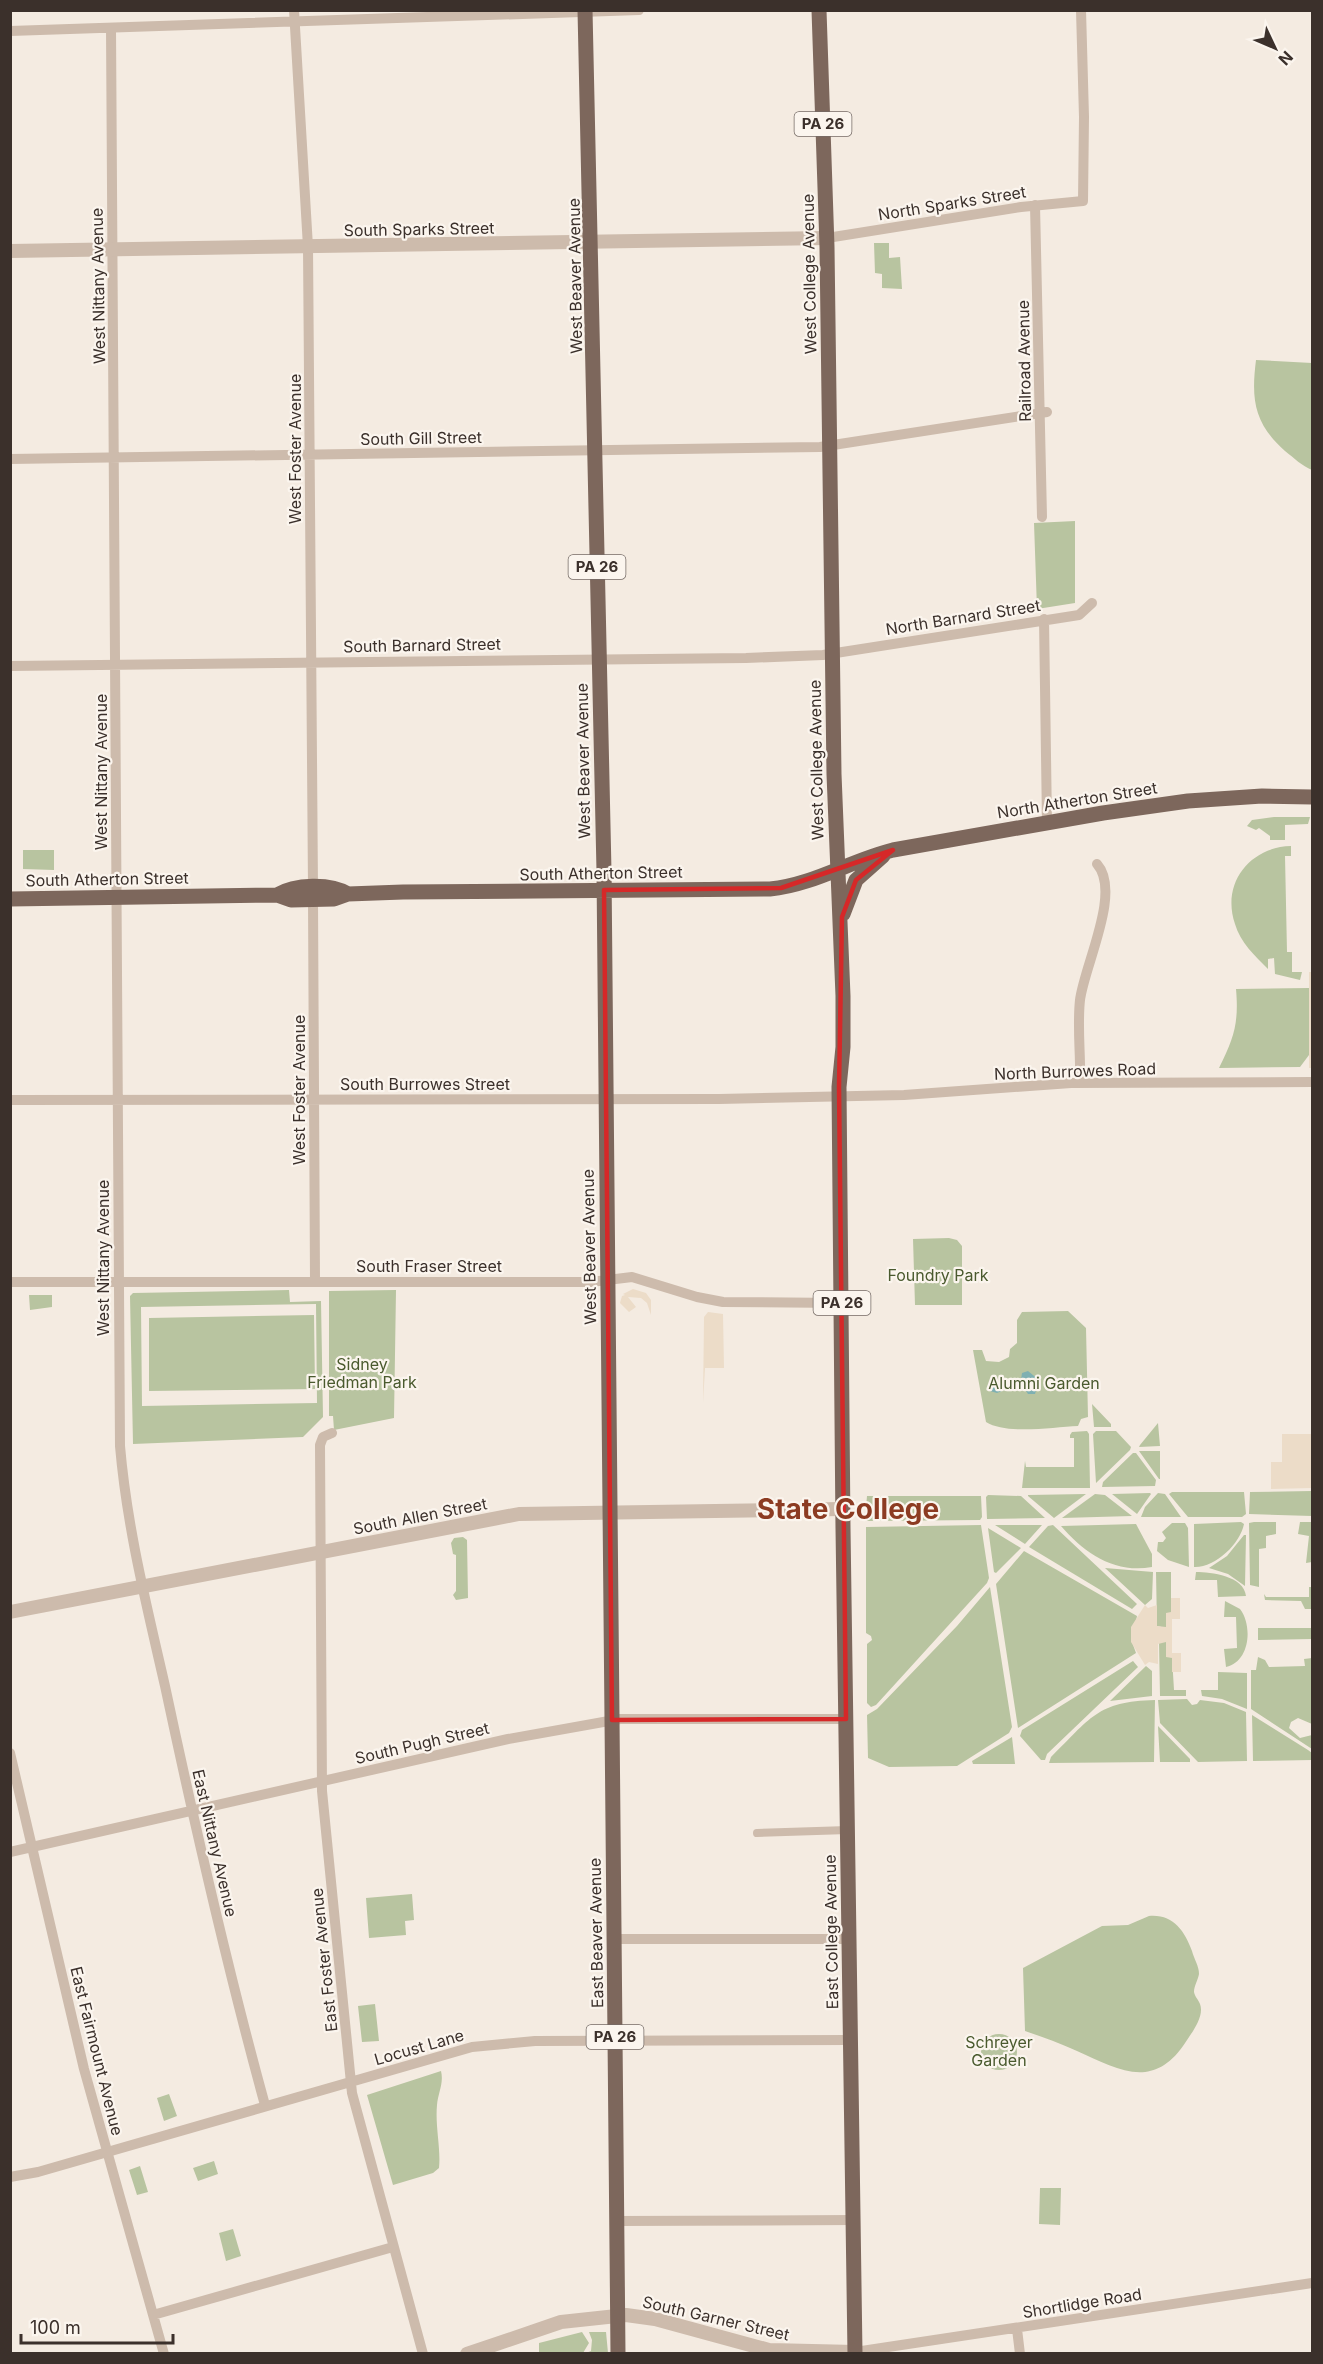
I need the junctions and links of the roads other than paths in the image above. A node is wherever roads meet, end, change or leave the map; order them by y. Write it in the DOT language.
graph roads {
  1 [pos="639,10"];
  2 [pos="819,10"];
  3 [pos="1082,10"];
  4 [pos="585,11"];
  5 [pos="295,16"];
  6 [pos="111,28"];
  7 [pos="10,32"];
  8 [pos="1035,205"];
  9 [pos="827,238"];
  10 [pos="592,244"];
  11 [pos="308,247"];
  12 [pos="112,250"];
  13 [pos="10,251"];
  14 [pos="1043,412"];
  15 [pos="831,445"];
  16 [pos="596,450"];
  17 [pos="310,455"];
  18 [pos="115,457"];
  19 [pos="10,459"];
  20 [pos="1042,517"];
  21 [pos="1092,603"];
  22 [pos="1044,619"];
  23 [pos="833,653"];
  24 [pos="599,658"];
  25 [pos="311,661"];
  26 [pos="115,664"];
  27 [pos="10,666"];
  28 [pos="1312,797"];
  29 [pos="1047,823"];
  30 [pos="893,850"];
  31 [pos="1097,864"];
  32 [pos="843,866"];
  33 [pos="603,891"];
  34 [pos="313,894"];
  35 [pos="117,898"];
  36 [pos="10,899"];
  37 [pos="839,932"];
  38 [pos="1312,1082"];
  39 [pos="1080,1083"];
  40 [pos="839,1097"];
  41 [pos="604,1099"];
  42 [pos="10,1100"];
  43 [pos="117,1100"];
  44 [pos="314,1100"];
  45 [pos="608,1279"];
  46 [pos="315,1281"];
  47 [pos="10,1282"];
  48 [pos="118,1282"];
  49 [pos="842,1304"];
  50 [pos="332,1433"];
  51 [pos="842,1509"];
  52 [pos="610,1512"];
  53 [pos="319,1553"];
  54 [pos="142,1586"];
  55 [pos="10,1612"];
  56 [pos="846,1719"];
  57 [pos="612,1720"];
  58 [pos="10,1753"];
  59 [pos="322,1782"];
  60 [pos="192,1810"];
  61 [pos="848,1830"];
  62 [pos="757,1833"];
  63 [pos="32,1846"];
  64 [pos="10,1852"];
  65 [pos="614,1939"];
  66 [pos="849,1939"];
  67 [pos="615,2040"];
  68 [pos="850,2040"];
  69 [pos="351,2082"];
  70 [pos="265,2105"];
  71 [pos="107,2151"];
  72 [pos="10,2177"];
  73 [pos="854,2220"];
  74 [pos="618,2221"];
  75 [pos="393,2247"];
  76 [pos="1312,2283"];
  77 [pos="153,2315"];
  78 [pos="618,2315"];
  79 [pos="1017,2329"];
  80 [pos="855,2353"];
  81 [pos="164,2354"];
  82 [pos="423,2354"];
  83 [pos="467,2354"];
  84 [pos="618,2354"];
  85 [pos="1020,2354"];
  1 -- 4 [label="street"];
  2 -- 9 [label="main road, West College Avenue / PA 26"];
  3 -- 8 [label="street, North Sparks Street"];
  4 -- 5 [label="street"];
  4 -- 10 [label="main road, West Beaver Avenue / PA 26"];
  5 -- 6 [label="street"];
  5 -- 11 [label="street, West Foster Avenue"];
  6 -- 7 [label="street"];
  6 -- 12 [label="street, West Nittany Avenue"];
  8 -- 9 [label="street, North Sparks Street"];
  8 -- 14 [label="street, Railroad Avenue"];
  9 -- 10 [label="street, South Sparks Street"];
  9 -- 15 [label="main road, West College Avenue / PA 26"];
  10 -- 11 [label="street, South Sparks Street"];
  10 -- 16 [label="main road, West Beaver Avenue / PA 26"];
  11 -- 12 [label="street, South Sparks Street"];
  11 -- 17 [label="street, West Foster Avenue"];
  12 -- 13 [label="street, South Sparks Street"];
  12 -- 18 [label="street, West Nittany Avenue"];
  14 -- 15 [label="street, South Gill Street"];
  14 -- 20 [label="street, Railroad Avenue"];
  15 -- 16 [label="street, South Gill Street"];
  15 -- 23 [label="main road, West College Avenue / PA 26"];
  16 -- 17 [label="street, South Gill Street"];
  16 -- 24 [label="main road, West Beaver Avenue / PA 26"];
  17 -- 18 [label="street, South Gill Street"];
  17 -- 25 [label="street, West Foster Avenue"];
  18 -- 19 [label="street, South Gill Street"];
  18 -- 26 [label="street, West Nittany Avenue"];
  21 -- 22 [label="street, North Barnard Street"];
  22 -- 23 [label="street, North Barnard Street"];
  22 -- 29 [label="street"];
  23 -- 24 [label="street, South Barnard Street"];
  23 -- 32 [label="main road, West College Avenue / PA 26"];
  24 -- 25 [label="street, South Barnard Street"];
  24 -- 33 [label="main road, West Beaver Avenue / PA 26"];
  25 -- 26 [label="street, South Barnard Street"];
  25 -- 34 [label="street, West Foster Avenue"];
  26 -- 27 [label="street, South Barnard Street"];
  26 -- 35 [label="street, West Nittany Avenue"];
  28 -- 29 [label="main road, North Atherton Street"];
  29 -- 30 [label="main road, North Atherton Street"];
  30 -- 32 [label="main road, North Atherton Street"];
  30 -- 37 [label="main road"];
  31 -- 39 [label="street"];
  32 -- 33 [label="main road, South Atherton Street"];
  32 -- 37 [label="main road, West College Avenue / PA 26"];
  33 -- 34 [label="main road, South Atherton Street"];
  33 -- 41 [label="main road, West Beaver Avenue / PA 26"];
  34 -- 35 [label="main road, South Atherton Street"];
  34 -- 44 [label="street, West Foster Avenue"];
  35 -- 36 [label="main road, South Atherton Street"];
  35 -- 43 [label="street, West Nittany Avenue"];
  37 -- 40 [label="main road, West College Avenue / PA 26"];
  38 -- 39 [label="street, North Burrowes Road"];
  39 -- 40 [label="street, North Burrowes Road"];
  40 -- 41 [label="street, South Burrowes Street"];
  40 -- 49 [label="main road, West College Avenue / PA 26"];
  41 -- 44 [label="street, South Burrowes Street"];
  41 -- 45 [label="main road, West Beaver Avenue / PA 26"];
  42 -- 43 [label="street, South Burrowes Street"];
  43 -- 44 [label="street, South Burrowes Street"];
  43 -- 48 [label="street, West Nittany Avenue"];
  44 -- 46 [label="street, West Foster Avenue"];
  45 -- 46 [label="street, South Fraser Street"];
  45 -- 49 [label="street, South Fraser Street"];
  45 -- 52 [label="main road, West Beaver Avenue / PA 26"];
  46 -- 48 [label="street, South Fraser Street"];
  47 -- 48 [label="street, South Fraser Street"];
  48 -- 54 [label="street, West Nittany Avenue"];
  49 -- 51 [label="main road, West College Avenue / PA 26"];
  50 -- 53 [label="street"];
  51 -- 52 [label="street, South Allen Street"];
  51 -- 56 [label="main road, East College Avenue / PA 26"];
  52 -- 53 [label="street, South Allen Street"];
  52 -- 57 [label="main road, East Beaver Avenue / PA 26"];
  53 -- 54 [label="street, South Allen Street"];
  53 -- 59 [label="street, East Foster Avenue"];
  54 -- 55 [label="street, South Allen Street"];
  54 -- 60 [label="street, East Nittany Avenue"];
  56 -- 57 [label="street, South Pugh Street"];
  56 -- 61 [label="main road, East College Avenue / PA 26"];
  57 -- 59 [label="street, South Pugh Street"];
  57 -- 65 [label="main road, East Beaver Avenue / PA 26"];
  58 -- 63 [label="street, East Fairmount Avenue"];
  59 -- 60 [label="street, South Pugh Street"];
  59 -- 69 [label="street, East Foster Avenue"];
  60 -- 63 [label="street, South Pugh Street"];
  60 -- 70 [label="street, East Nittany Avenue"];
  61 -- 62 [label="street"];
  61 -- 66 [label="main road, East College Avenue / PA 26"];
  63 -- 64 [label="street, South Pugh Street"];
  63 -- 71 [label="street, East Fairmount Avenue"];
  65 -- 66 [label="street"];
  65 -- 67 [label="main road, East Beaver Avenue / PA 26"];
  66 -- 68 [label="main road, East College Avenue / PA 26"];
  67 -- 68 [label="street, Locust Lane"];
  67 -- 69 [label="street, Locust Lane"];
  67 -- 74 [label="main road, East Beaver Avenue / PA 26"];
  68 -- 73 [label="main road, East College Avenue / PA 26"];
  69 -- 70 [label="street, Locust Lane"];
  69 -- 75 [label="street, East Foster Avenue"];
  70 -- 71 [label="street, Locust Lane"];
  71 -- 72 [label="street, Locust Lane"];
  71 -- 77 [label="street, East Fairmount Avenue"];
  73 -- 74 [label="street"];
  73 -- 80 [label="main road, East College Avenue / PA 26"];
  74 -- 78 [label="main road, East Beaver Avenue / PA 26"];
  75 -- 77 [label="street"];
  75 -- 82 [label="street, East Foster Avenue"];
  76 -- 79 [label="street, Shortlidge Road"];
  77 -- 81 [label="street, East Fairmount Avenue"];
  78 -- 80 [label="street, South Garner Street"];
  78 -- 83 [label="street, South Garner Street"];
  78 -- 84 [label="main road, East Beaver Avenue / PA 26"];
  79 -- 80 [label="street, Shortlidge Road"];
  79 -- 85 [label="street"];
}
